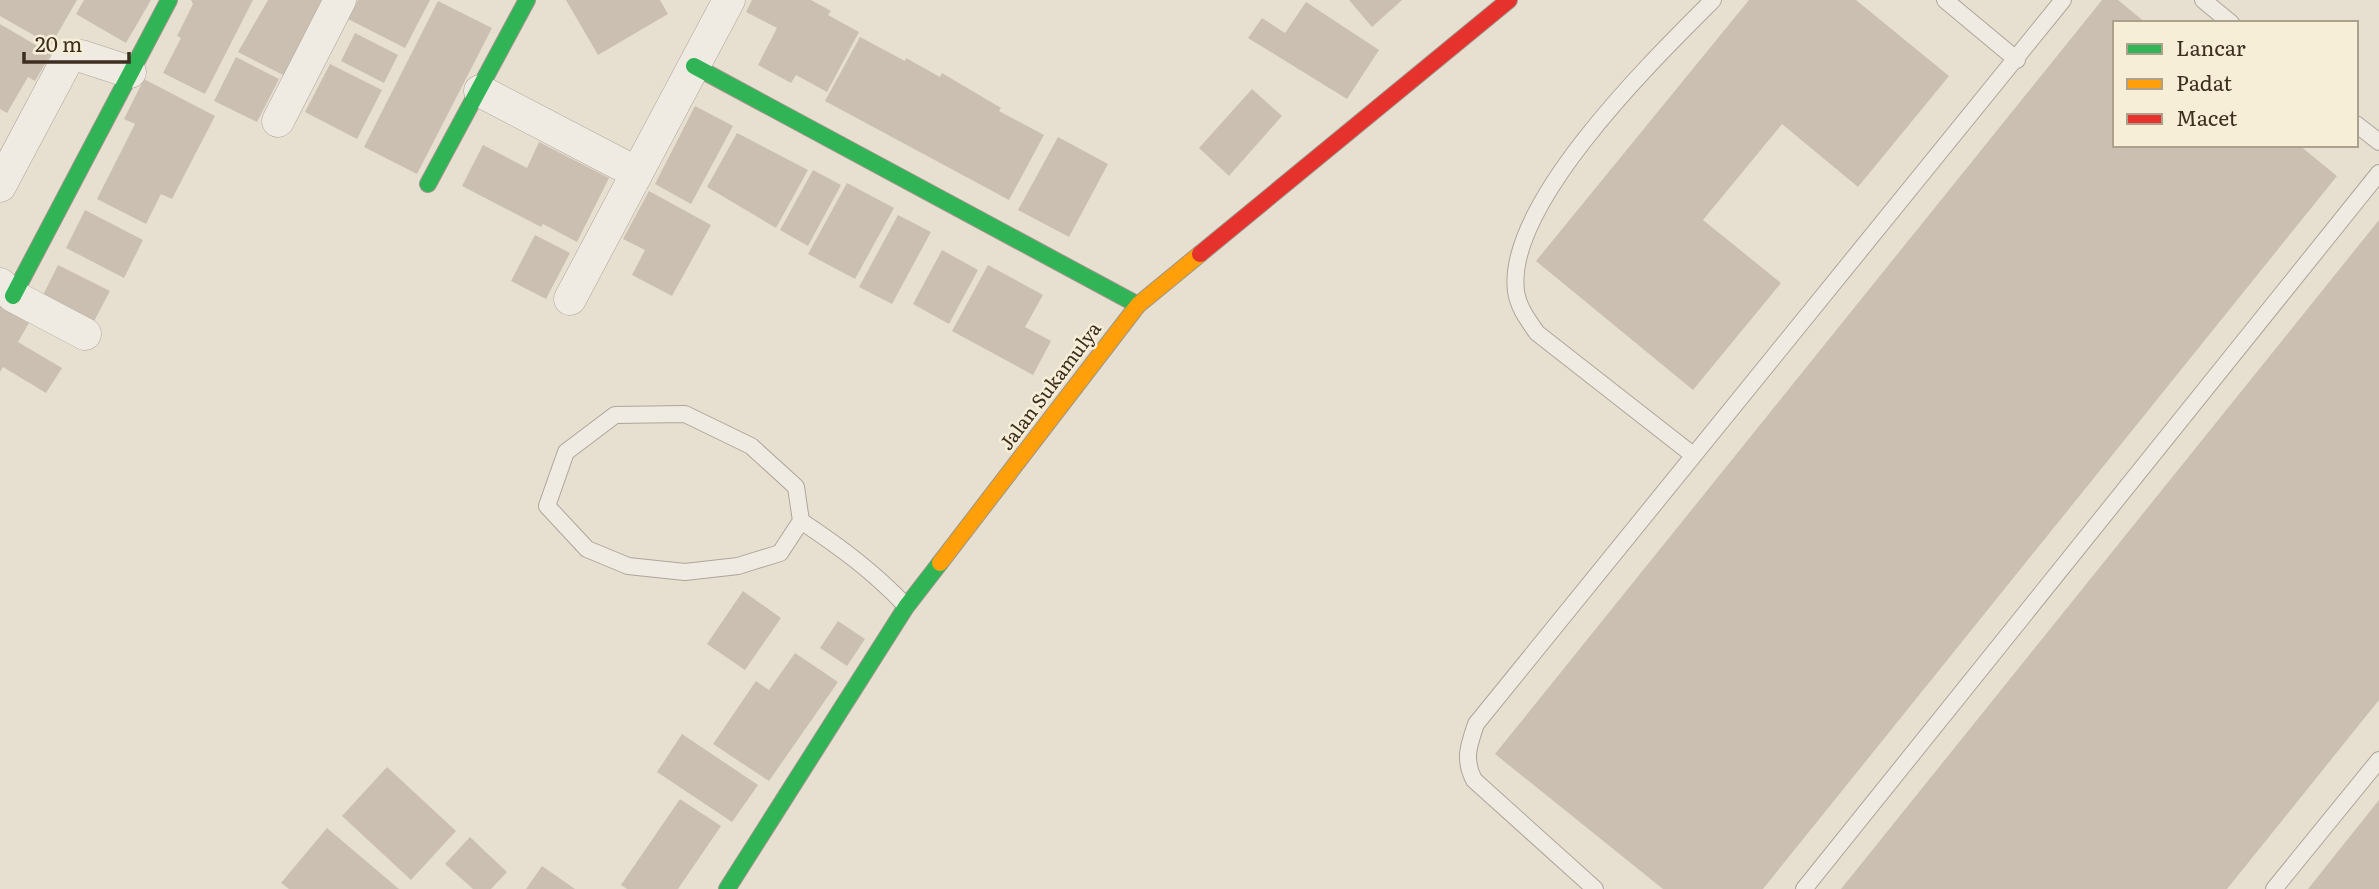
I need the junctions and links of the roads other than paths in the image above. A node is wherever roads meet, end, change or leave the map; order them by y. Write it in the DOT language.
graph roads {
  1 [pos="169,0"];
  2 [pos="340,0"];
  3 [pos="527,0"];
  4 [pos="729,0"];
  5 [pos="1508,0"];
  6 [pos="1713,0"];
  7 [pos="1945,0"];
  8 [pos="2063,0"];
  9 [pos="2203,0"];
  10 [pos="2229,21"];
  11 [pos="2017,61"];
  12 [pos="694,66"];
  13 [pos="130,72"];
  14 [pos="480,91"];
  15 [pos="278,121"];
  16 [pos="2358,126"];
  17 [pos="2379,142"];
  18 [pos="637,173"];
  19 [pos="2379,173"];
  20 [pos="428,184"];
  21 [pos="0,186"];
  22 [pos="7,290"];
  23 [pos="570,299"];
  24 [pos="1138,305"];
  25 [pos="85,334"];
  26 [pos="1693,455"];
  27 [pos="801,521"];
  28 [pos="906,607"];
  29 [pos="2379,760"];
  30 [pos="727,889"];
  31 [pos="1595,889"];
  32 [pos="1804,889"];
  33 [pos="2274,889"];
  1 -- 13 [label="main road"];
  2 -- 15 [label="street"];
  3 -- 14 [label="main road"];
  4 -- 12 [label="street"];
  5 -- 24 [label="main road, Jalan Sukamulya"];
  6 -- 26 [label="lane"];
  7 -- 11 [label="lane"];
  8 -- 11 [label="lane"];
  9 -- 10 [label="lane"];
  11 -- 26 [label="lane"];
  12 -- 18 [label="street"];
  12 -- 24 [label="main road"];
  13 -- 21 [label="street"];
  13 -- 22 [label="main road"];
  14 -- 18 [label="street"];
  14 -- 20 [label="main road"];
  16 -- 17 [label="lane"];
  18 -- 23 [label="street"];
  19 -- 32 [label="lane"];
  22 -- 25 [label="street"];
  24 -- 28 [label="main road, Jalan Sukamulya"];
  26 -- 31 [label="lane"];
  27 -- 27 [label="lane"];
  27 -- 28 [label="lane"];
  28 -- 30 [label="main road, Jalan Sukamulya"];
  29 -- 33 [label="lane"];
}
